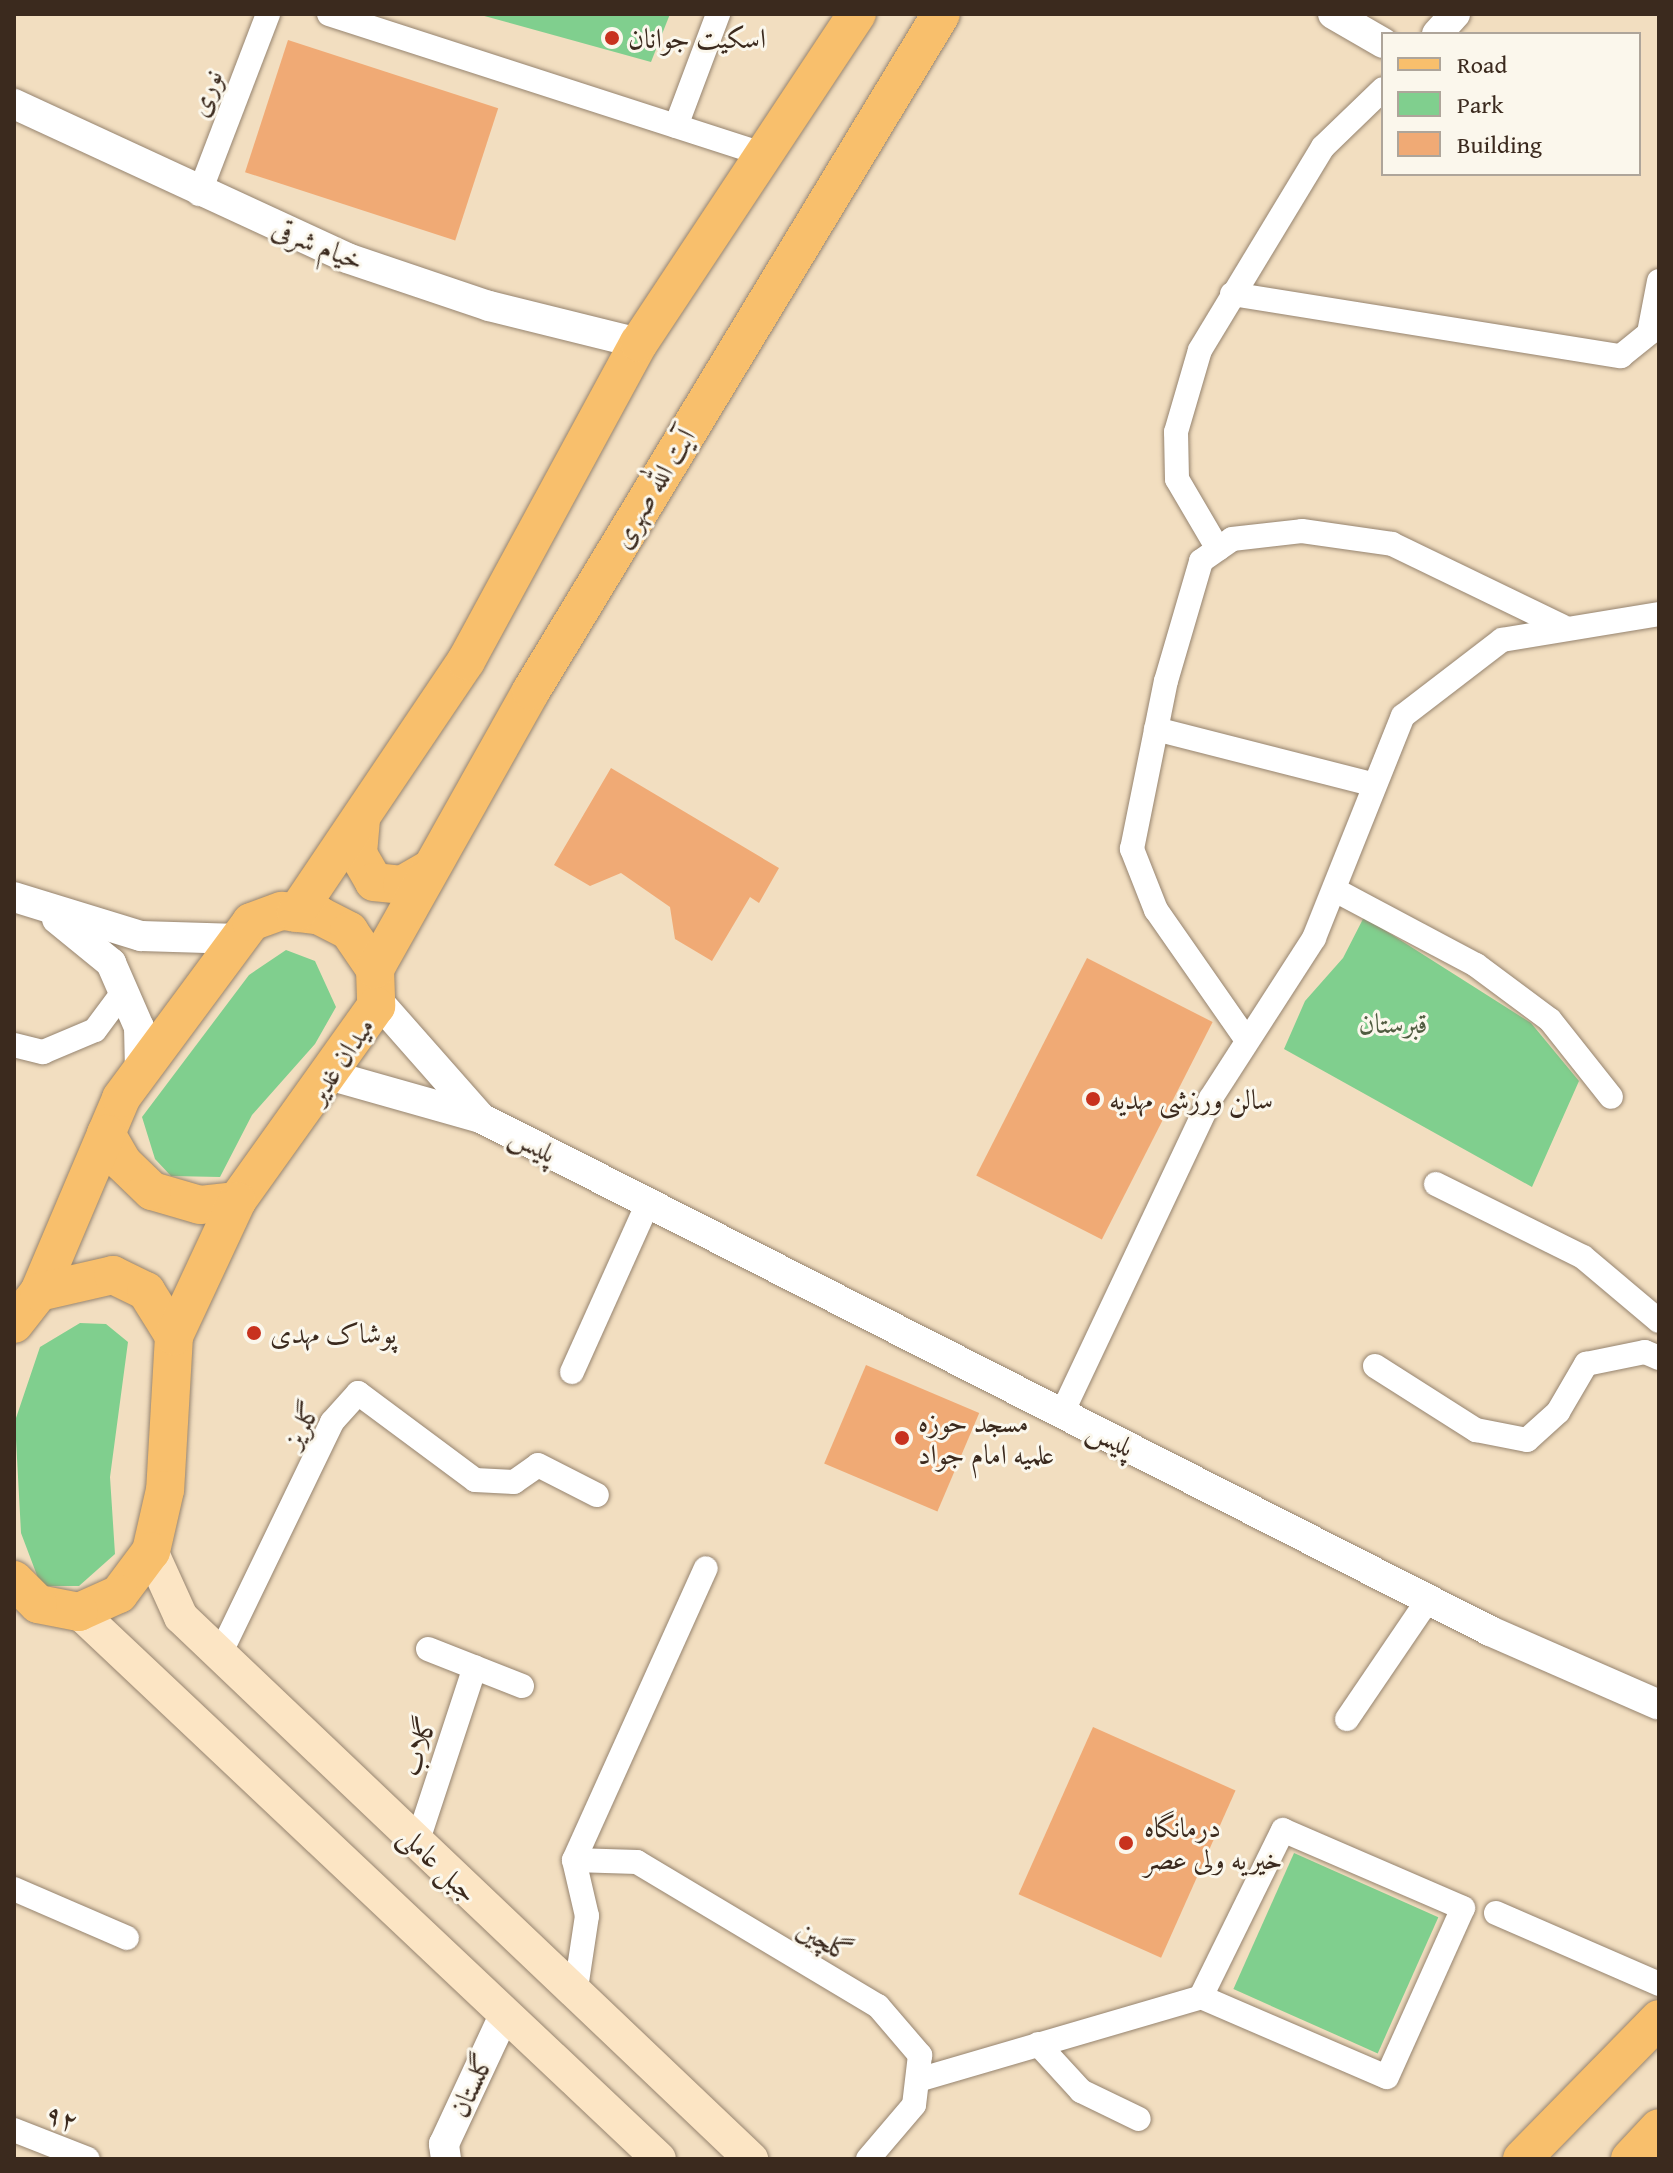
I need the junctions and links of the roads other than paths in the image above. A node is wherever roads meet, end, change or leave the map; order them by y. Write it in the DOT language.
graph roads {
  1 [pos="268,14"];
  2 [pos="329,14"];
  3 [pos="718,14"];
  4 [pos="857,14"];
  5 [pos="941,14"];
  6 [pos="1333,14"];
  7 [pos="1455,14"];
  8 [pos="1439,32"];
  9 [pos="1381,42"];
  10 [pos="1381,91"];
  11 [pos="14,104"];
  12 [pos="676,126"];
  13 [pos="762,154"];
  14 [pos="199,194"];
  15 [pos="1659,281"];
  16 [pos="1232,294"];
  17 [pos="639,343"];
  18 [pos="1218,549"];
  19 [pos="1659,614"];
  20 [pos="1562,626"];
  21 [pos="1156,729"];
  22 [pos="1372,784"];
  23 [pos="361,819"];
  24 [pos="430,869"];
  25 [pos="1335,890"];
  26 [pos="14,897"];
  27 [pos="46,910"];
  28 [pos="296,913"];
  29 [pos="239,939"];
  30 [pos="376,984"];
  31 [pos="124,991"];
  32 [pos="1246,1039"];
  33 [pos="14,1045"];
  34 [pos="140,1072"];
  35 [pos="329,1075"];
  36 [pos="1611,1097"];
  37 [pos="481,1118"];
  38 [pos="106,1134"];
  39 [pos="1436,1184"];
  40 [pos="237,1201"];
  41 [pos="648,1203"];
  42 [pos="39,1292"];
  43 [pos="1659,1321"];
  44 [pos="14,1324"];
  45 [pos="174,1336"];
  46 [pos="1659,1358"];
  47 [pos="1375,1366"];
  48 [pos="572,1372"];
  49 [pos="1062,1413"];
  50 [pos="597,1495"];
  51 [pos="151,1551"];
  52 [pos="706,1568"];
  53 [pos="1428,1600"];
  54 [pos="22,1603"];
  55 [pos="79,1612"];
  56 [pos="428,1649"];
  57 [pos="220,1654"];
  58 [pos="475,1667"];
  59 [pos="522,1686"];
  60 [pos="1659,1705"];
  61 [pos="1347,1719"];
  62 [pos="417,1843"];
  63 [pos="574,1860"];
  64 [pos="14,1889"];
  65 [pos="1496,1913"];
  66 [pos="127,1938"];
  67 [pos="1659,1984"];
  68 [pos="575,1995"];
  69 [pos="1201,1997"];
  70 [pos="505,2013"];
  71 [pos="1659,2019"];
  72 [pos="1038,2044"];
  73 [pos="918,2080"];
  74 [pos="1139,2119"];
  75 [pos="1659,2128"];
  76 [pos="14,2130"];
  77 [pos="88,2159"];
  78 [pos="446,2159"];
  79 [pos="659,2159"];
  80 [pos="751,2159"];
  81 [pos="868,2159"];
  82 [pos="1522,2159"];
  83 [pos="1630,2159"];
  1 -- 14 [label="street, نوری"];
  2 -- 12 [label="street"];
  3 -- 12 [label="street"];
  4 -- 13 [label="main road"];
  5 -- 24 [label="main road, آیت الله صهری"];
  6 -- 9 [label="street"];
  7 -- 8 [label="street"];
  10 -- 16 [label="street"];
  11 -- 14 [label="street, خیام شرقی"];
  12 -- 13 [label="street"];
  13 -- 17 [label="main road"];
  14 -- 17 [label="street, خیام شرقی"];
  15 -- 16 [label="street"];
  16 -- 18 [label="street"];
  17 -- 23 [label="main road"];
  18 -- 20 [label="street"];
  18 -- 21 [label="street"];
  19 -- 20 [label="street"];
  20 -- 22 [label="street"];
  21 -- 22 [label="street"];
  21 -- 32 [label="street"];
  22 -- 25 [label="street"];
  23 -- 24 [label="main road"];
  23 -- 28 [label="main road"];
  24 -- 30 [label="main road, آیت الله صهری"];
  25 -- 32 [label="street"];
  25 -- 36 [label="street"];
  26 -- 27 [label="street"];
  27 -- 29 [label="street"];
  27 -- 31 [label="street"];
  28 -- 29 [label="main road"];
  28 -- 30 [label="main road"];
  29 -- 34 [label="main road"];
  30 -- 35 [label="main road, میدان غدیر"];
  30 -- 37 [label="street"];
  31 -- 33 [label="street"];
  31 -- 34 [label="street"];
  32 -- 49 [label="street"];
  34 -- 38 [label="main road"];
  35 -- 37 [label="street"];
  35 -- 40 [label="main road, میدان غدیر"];
  37 -- 41 [label="street, پلیس"];
  38 -- 40 [label="main road"];
  38 -- 42 [label="main road"];
  39 -- 43 [label="street"];
  40 -- 45 [label="main road, میدان غدیر"];
  41 -- 48 [label="street"];
  41 -- 49 [label="street, پلیس"];
  42 -- 44 [label="main road"];
  42 -- 45 [label="main road"];
  45 -- 51 [label="main road"];
  46 -- 47 [label="street"];
  49 -- 53 [label="street, پلیس"];
  50 -- 57 [label="street, گلریز"];
  51 -- 55 [label="main road"];
  51 -- 57 [label="main road, جبل عاملی"];
  52 -- 63 [label="street"];
  53 -- 60 [label="street, پلیس"];
  53 -- 61 [label="street"];
  54 -- 55 [label="main road"];
  55 -- 70 [label="main road"];
  56 -- 58 [label="street"];
  57 -- 62 [label="main road, جبل عاملی"];
  58 -- 59 [label="street"];
  58 -- 62 [label="street, گلاب"];
  62 -- 68 [label="main road, جبل عاملی"];
  63 -- 68 [label="street"];
  63 -- 73 [label="street, گلچین"];
  64 -- 66 [label="street"];
  65 -- 67 [label="street"];
  68 -- 80 [label="main road, جبل عاملی"];
  69 -- 69 [label="street"];
  69 -- 72 [label="street"];
  70 -- 78 [label="street, گلستان"];
  70 -- 79 [label="main road"];
  71 -- 82 [label="main road"];
  72 -- 73 [label="street"];
  72 -- 74 [label="street"];
  73 -- 81 [label="street"];
  75 -- 83 [label="main road"];
  76 -- 77 [label="street, ۹۲"];
}
